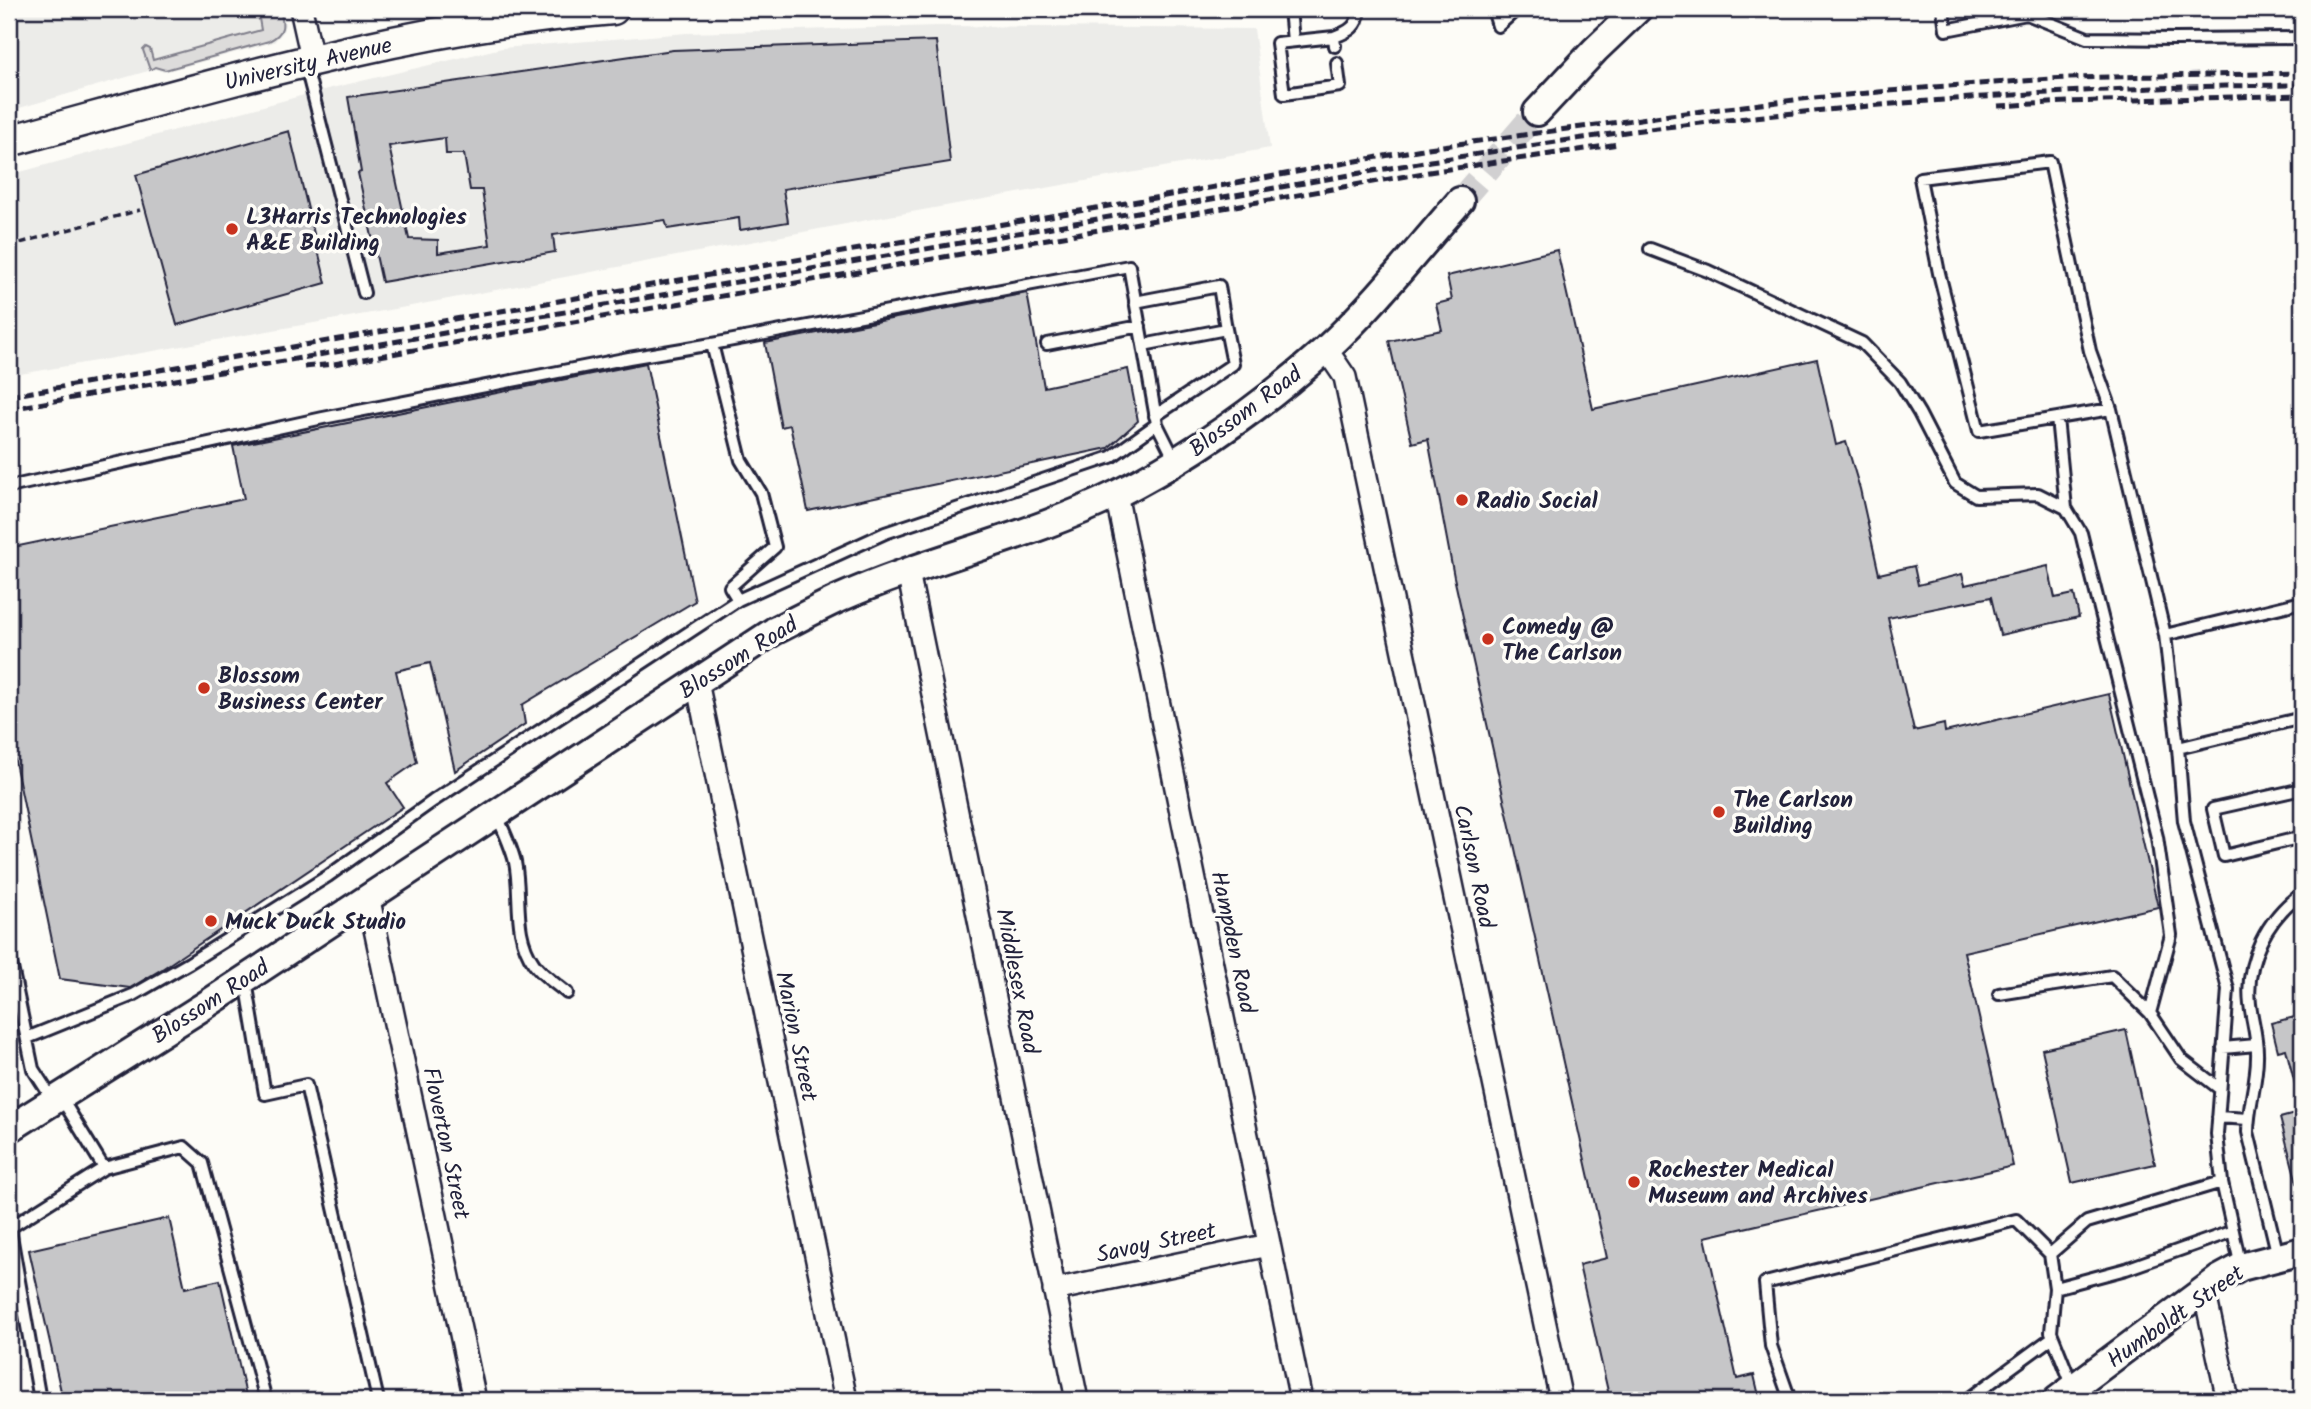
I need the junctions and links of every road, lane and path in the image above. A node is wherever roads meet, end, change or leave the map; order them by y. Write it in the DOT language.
graph roads {
  1 [pos="301,9"];
  2 [pos="613,9"];
  3 [pos="1290,9"];
  4 [pos="1358,9"];
  5 [pos="1493,9"];
  6 [pos="1517,9"];
  7 [pos="1638,9"];
  8 [pos="1943,9"];
  9 [pos="2027,11"];
  10 [pos="2302,38"];
  11 [pos="1293,41"];
  12 [pos="308,60"];
  13 [pos="1337,63"];
  14 [pos="1537,112"];
  15 [pos="9,141"];
  16 [pos="1460,201"];
  17 [pos="140,210"];
  18 [pos="9,246"];
  19 [pos="1650,249"];
  20 [pos="364,293"];
  21 [pos="1135,302"];
  22 [pos="1140,326"];
  23 [pos="1226,329"];
  24 [pos="712,344"];
  25 [pos="1047,344"];
  26 [pos="1143,345"];
  27 [pos="1326,349"];
  28 [pos="2111,409"];
  29 [pos="2057,418"];
  30 [pos="1156,420"];
  31 [pos="1176,462"];
  32 [pos="9,487"];
  33 [pos="1116,495"];
  34 [pos="2066,508"];
  35 [pos="908,572"];
  36 [pos="738,600"];
  37 [pos="2302,602"];
  38 [pos="2165,635"];
  39 [pos="697,682"];
  40 [pos="2302,718"];
  41 [pos="2178,748"];
  42 [pos="2302,789"];
  43 [pos="495,813"];
  44 [pos="2302,837"];
  45 [pos="2302,893"];
  46 [pos="368,896"];
  47 [pos="9,953"];
  48 [pos="245,978"];
  49 [pos="566,993"];
  50 [pos="1999,994"];
  51 [pos="2150,1013"];
  52 [pos="27,1038"];
  53 [pos="2256,1045"];
  54 [pos="2223,1048"];
  55 [pos="2220,1089"];
  56 [pos="57,1098"];
  57 [pos="2218,1117"];
  58 [pos="2248,1119"];
  59 [pos="9,1129"];
  60 [pos="104,1168"];
  61 [pos="2222,1182"];
  62 [pos="10,1225"];
  63 [pos="2233,1231"];
  64 [pos="1269,1245"];
  65 [pos="2050,1254"];
  66 [pos="2290,1254"];
  67 [pos="2241,1267"];
  68 [pos="2055,1288"];
  69 [pos="1054,1290"];
  70 [pos="2204,1290"];
  71 [pos="2053,1337"];
  72 [pos="2065,1394"];
  73 [pos="473,1399"];
  74 [pos="40,1400"];
  75 [pos="265,1400"];
  76 [pos="378,1400"];
  77 [pos="846,1400"];
  78 [pos="1077,1400"];
  79 [pos="1301,1400"];
  80 [pos="1561,1400"];
  81 [pos="1790,1400"];
  82 [pos="1967,1400"];
  83 [pos="2228,1400"];
  1 -- 12 [label="street"];
  2 -- 12 [label="main road, University Avenue"];
  3 -- 11 [label="lane"];
  4 -- 11 [label="lane"];
  5 -- 6 [label="lane"];
  7 -- 14 [label="street"];
  8 -- 9 [label="lane"];
  9 -- 10 [label="lane"];
  11 -- 13 [label="lane"];
  12 -- 15 [label="main road, University Avenue"];
  12 -- 20 [label="lane"];
  16 -- 27 [label="street, Blossom Road"];
  17 -- 18 [label="path"];
  19 -- 34 [label="lane"];
  21 -- 22 [label="lane"];
  21 -- 23 [label="lane"];
  21 -- 24 [label="lane"];
  22 -- 25 [label="lane"];
  22 -- 26 [label="lane"];
  23 -- 26 [label="lane"];
  23 -- 30 [label="lane"];
  24 -- 32 [label="lane"];
  24 -- 36 [label="lane"];
  26 -- 30 [label="lane"];
  27 -- 31 [label="street, Blossom Road"];
  27 -- 80 [label="street, Carlson Road"];
  28 -- 29 [label="lane"];
  28 -- 29 [label="lane"];
  28 -- 38 [label="lane"];
  29 -- 34 [label="lane"];
  30 -- 31 [label="lane"];
  30 -- 36 [label="lane"];
  31 -- 33 [label="street, Blossom Road"];
  33 -- 35 [label="street, Blossom Road"];
  33 -- 64 [label="street, Hampden Road"];
  34 -- 51 [label="lane"];
  35 -- 39 [label="street, Blossom Road"];
  35 -- 69 [label="street, Middlesex Road"];
  36 -- 52 [label="lane"];
  37 -- 38 [label="lane"];
  38 -- 41 [label="lane"];
  39 -- 43 [label="street, Blossom Road"];
  39 -- 77 [label="street, Marion Street"];
  40 -- 41 [label="lane"];
  41 -- 54 [label="lane"];
  42 -- 44 [label="lane"];
  43 -- 46 [label="street, Blossom Road"];
  43 -- 49 [label="lane"];
  45 -- 53 [label="lane"];
  46 -- 48 [label="street, Blossom Road"];
  46 -- 73 [label="street, Floverton Street"];
  47 -- 52 [label="lane"];
  48 -- 56 [label="street, Blossom Road"];
  48 -- 76 [label="lane"];
  50 -- 51 [label="lane"];
  51 -- 55 [label="lane"];
  52 -- 56 [label="lane"];
  53 -- 54 [label="lane"];
  53 -- 58 [label="lane"];
  54 -- 55 [label="lane"];
  55 -- 57 [label="lane"];
  56 -- 59 [label="street, Blossom Road"];
  56 -- 60 [label="lane"];
  57 -- 58 [label="lane"];
  57 -- 61 [label="lane"];
  58 -- 66 [label="lane"];
  60 -- 62 [label="lane"];
  60 -- 75 [label="lane"];
  61 -- 63 [label="lane"];
  61 -- 65 [label="lane"];
  62 -- 74 [label="lane"];
  63 -- 67 [label="lane"];
  63 -- 68 [label="lane"];
  64 -- 69 [label="street, Savoy Street"];
  64 -- 79 [label="street, Hampden Road"];
  65 -- 68 [label="lane"];
  65 -- 81 [label="lane"];
  66 -- 67 [label="street, Humboldt Street"];
  67 -- 70 [label="street, Humboldt Street"];
  68 -- 71 [label="lane"];
  69 -- 78 [label="street, Middlesex Road"];
  70 -- 72 [label="street, Humboldt Street"];
  70 -- 83 [label="street"];
  71 -- 72 [label="lane"];
  71 -- 82 [label="lane"];
}
